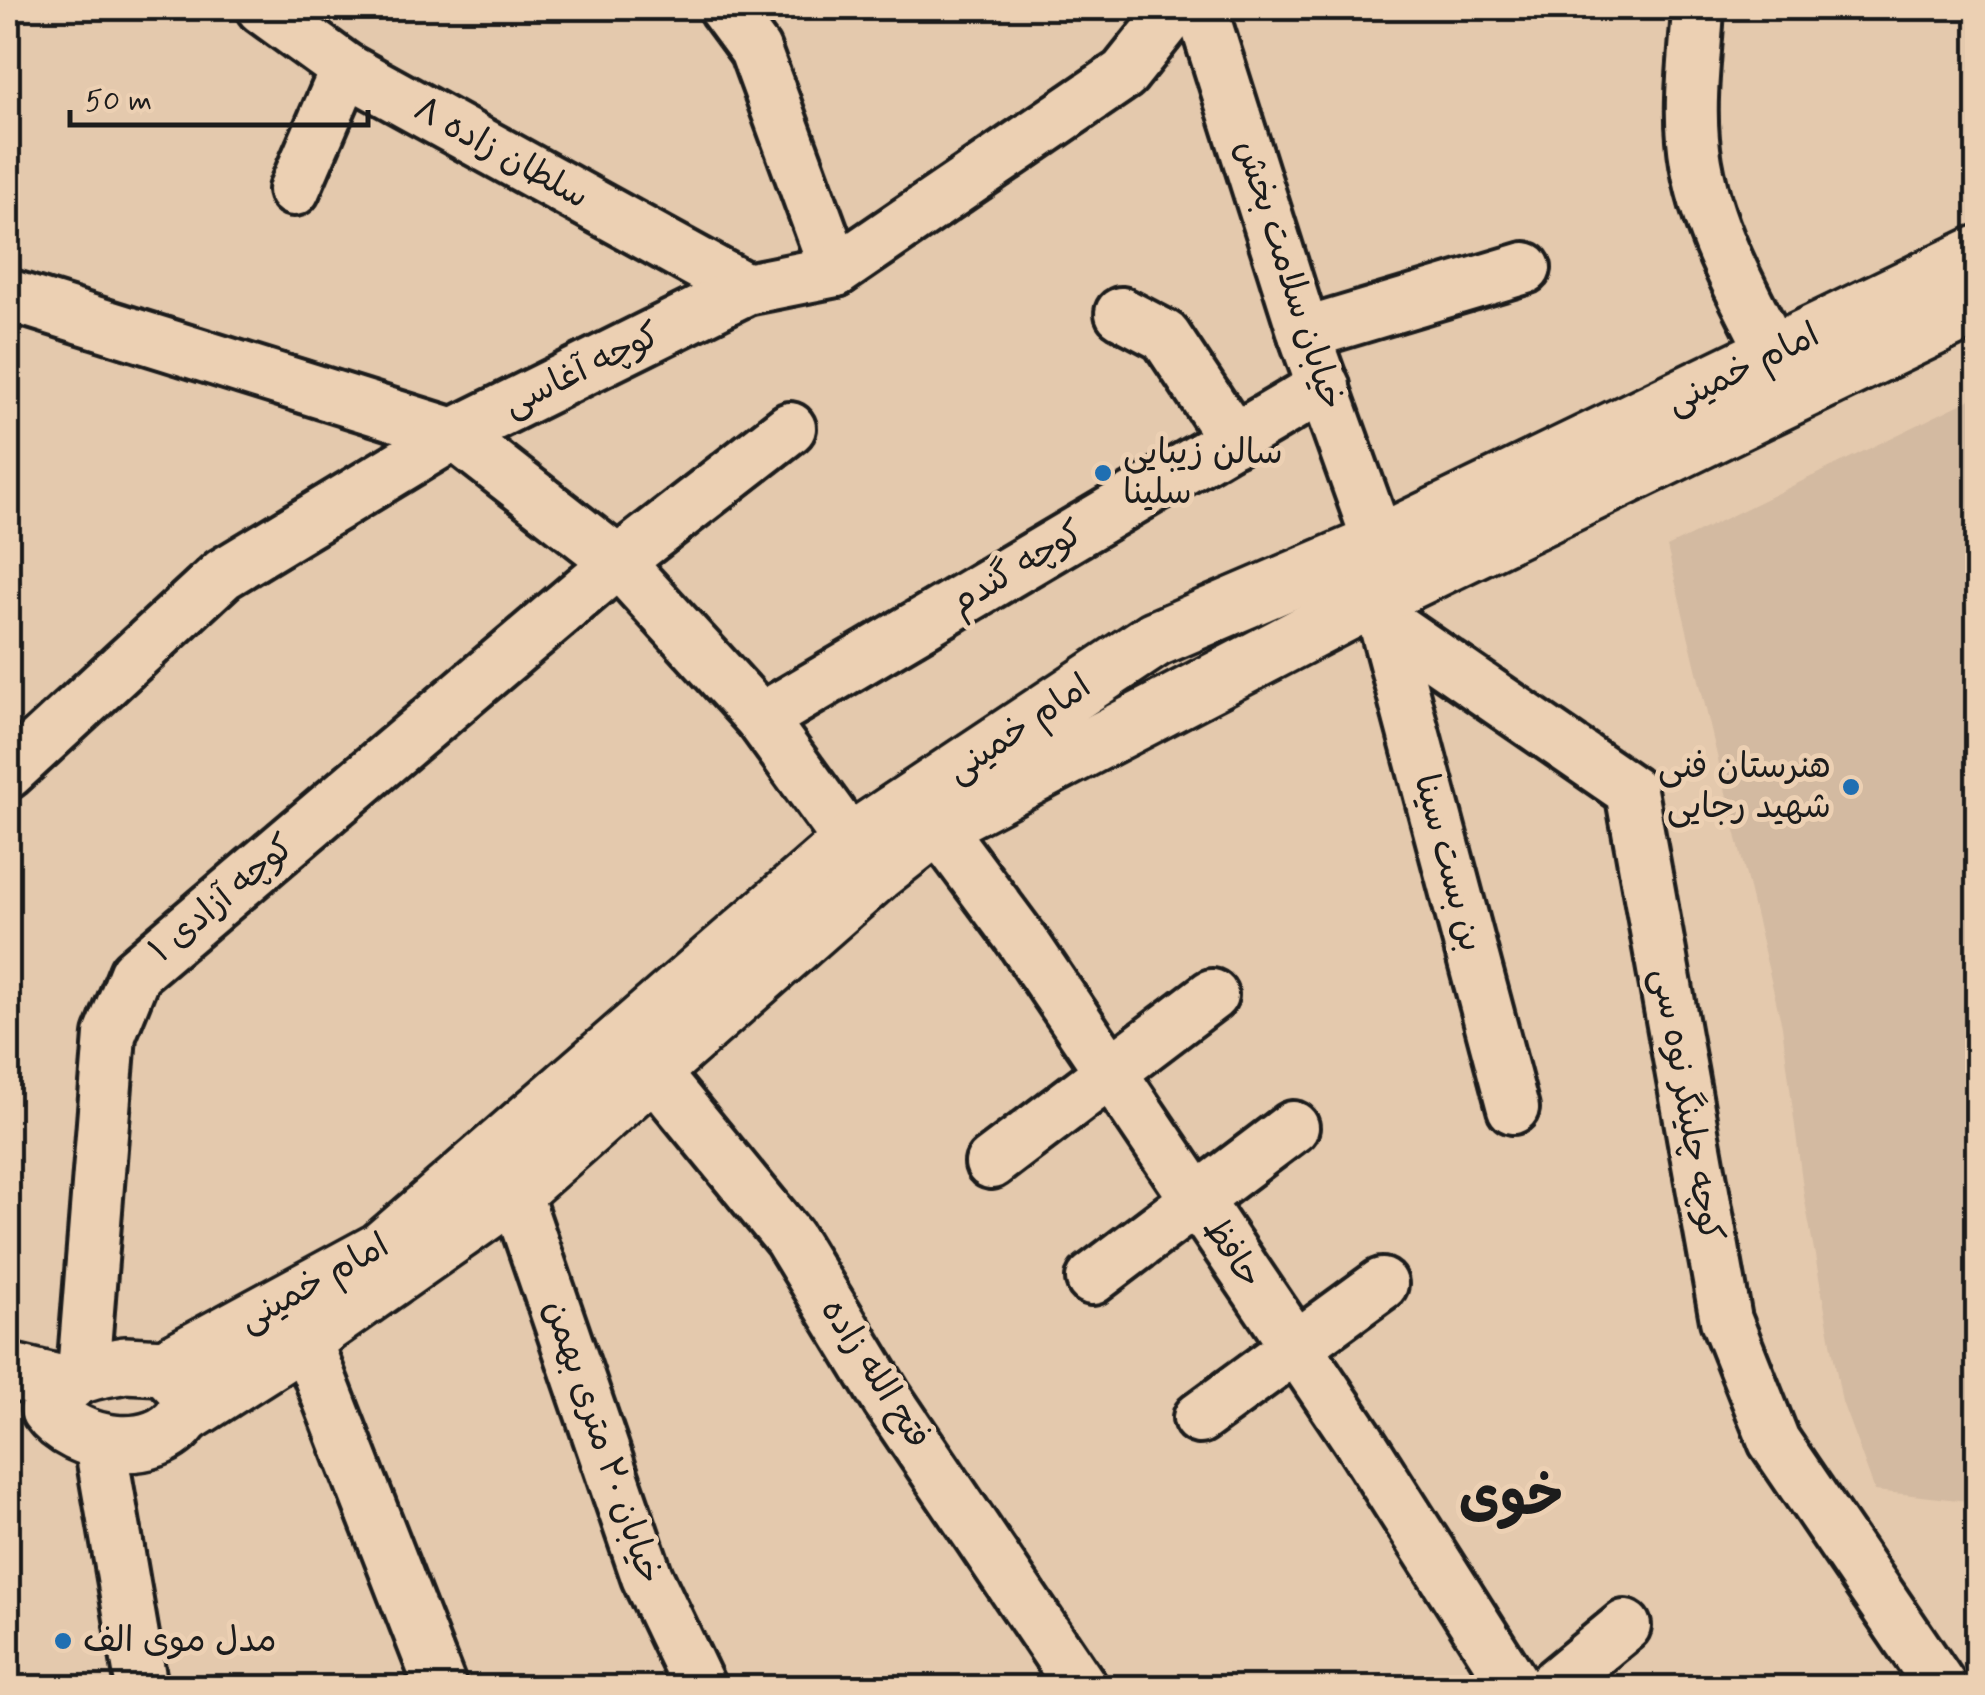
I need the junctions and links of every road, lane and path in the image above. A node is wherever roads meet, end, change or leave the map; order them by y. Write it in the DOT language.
graph roads {
  1 [pos="262,8"];
  2 [pos="724,8"];
  3 [pos="1171,8"];
  4 [pos="1201,8"];
  5 [pos="1698,8"];
  6 [pos="346,68"];
  7 [pos="294,190"];
  8 [pos="1978,254"];
  9 [pos="1525,268"];
  10 [pos="836,271"];
  11 [pos="746,289"];
  12 [pos="8,295"];
  13 [pos="1978,306"];
  14 [pos="1121,314"];
  15 [pos="1304,334"];
  16 [pos="1774,354"];
  17 [pos="1324,386"];
  18 [pos="790,428"];
  19 [pos="454,434"];
  20 [pos="1234,440"];
  21 [pos="1380,542"];
  22 [pos="618,562"];
  23 [pos="1372,611"];
  24 [pos="760,719"];
  25 [pos="8,773"];
  26 [pos="938,826"];
  27 [pos="850,842"];
  28 [pos="1212,995"];
  29 [pos="653,1072"];
  30 [pos="1109,1072"];
  31 [pos="1513,1108"];
  32 [pos="1293,1127"];
  33 [pos="991,1164"];
  34 [pos="514,1192"];
  35 [pos="1194,1198"];
  36 [pos="1092,1278"];
  37 [pos="1382,1284"];
  38 [pos="306,1339"];
  39 [pos="1296,1347"];
  40 [pos="8,1371"];
  41 [pos="174,1392"];
  42 [pos="80,1409"];
  43 [pos="8,1418"];
  44 [pos="1199,1418"];
  45 [pos="1626,1626"];
  46 [pos="138,1685"];
  47 [pos="441,1688"];
  48 [pos="700,1688"];
  49 [pos="1082,1688"];
  50 [pos="1516,1688"];
  51 [pos="1550,1688"];
  52 [pos="1942,1688"];
  1 -- 6 [label="street, سلطان زاده ۸"];
  2 -- 10 [label="street"];
  3 -- 10 [label="street, کوچه آغاسی"];
  4 -- 15 [label="street, خیابان سلامت بخش"];
  5 -- 16 [label="street"];
  6 -- 7 [label="street"];
  6 -- 11 [label="street, سلطان زاده ۸"];
  8 -- 16 [label="main road, امام خمینی"];
  9 -- 15 [label="street"];
  10 -- 11 [label="street, کوچه آغاسی"];
  11 -- 19 [label="street, کوچه آغاسی"];
  12 -- 19 [label="street"];
  13 -- 23 [label="main road, امام خمینی"];
  14 -- 20 [label="street"];
  15 -- 17 [label="street, خیابان سلامت بخش"];
  16 -- 21 [label="main road, امام خمینی"];
  17 -- 20 [label="street, کوچه گندم"];
  17 -- 21 [label="street, خیابان سلامت بخش"];
  18 -- 22 [label="street, کوچه آزادی ۱"];
  19 -- 22 [label="street"];
  19 -- 25 [label="street, کوچه آغاسی"];
  20 -- 24 [label="street, کوچه گندم"];
  21 -- 27 [label="main road, امام خمینی"];
  22 -- 24 [label="street"];
  22 -- 42 [label="street, کوچه آزادی ۱"];
  23 -- 26 [label="main road, امام خمینی"];
  23 -- 31 [label="street, بن بست سینا"];
  23 -- 52 [label="street, کوچه چلینگر نوه سی"];
  24 -- 27 [label="street"];
  26 -- 29 [label="main road, امام خمینی"];
  26 -- 30 [label="street, حافظ"];
  27 -- 41 [label="main road, امام خمینی"];
  28 -- 30 [label="street"];
  29 -- 34 [label="main road, امام خمینی"];
  29 -- 49 [label="street, فتح الله زاده"];
  30 -- 33 [label="street"];
  30 -- 35 [label="street, حافظ"];
  32 -- 35 [label="street"];
  34 -- 38 [label="main road, امام خمینی"];
  34 -- 48 [label="street, خیابان ۲۰ متری بهمن"];
  35 -- 36 [label="street"];
  35 -- 39 [label="street, حافظ"];
  37 -- 39 [label="street"];
  38 -- 41 [label="main road, امام خمینی"];
  38 -- 47 [label="street"];
  39 -- 44 [label="street"];
  39 -- 50 [label="street, حافظ"];
  40 -- 42 [label="main road"];
  41 -- 42 [label="main road"];
  41 -- 42 [label="main road"];
  42 -- 43 [label="main road"];
  42 -- 46 [label="street, کوچه آزادی ۱"];
  45 -- 51 [label="street"];
}
